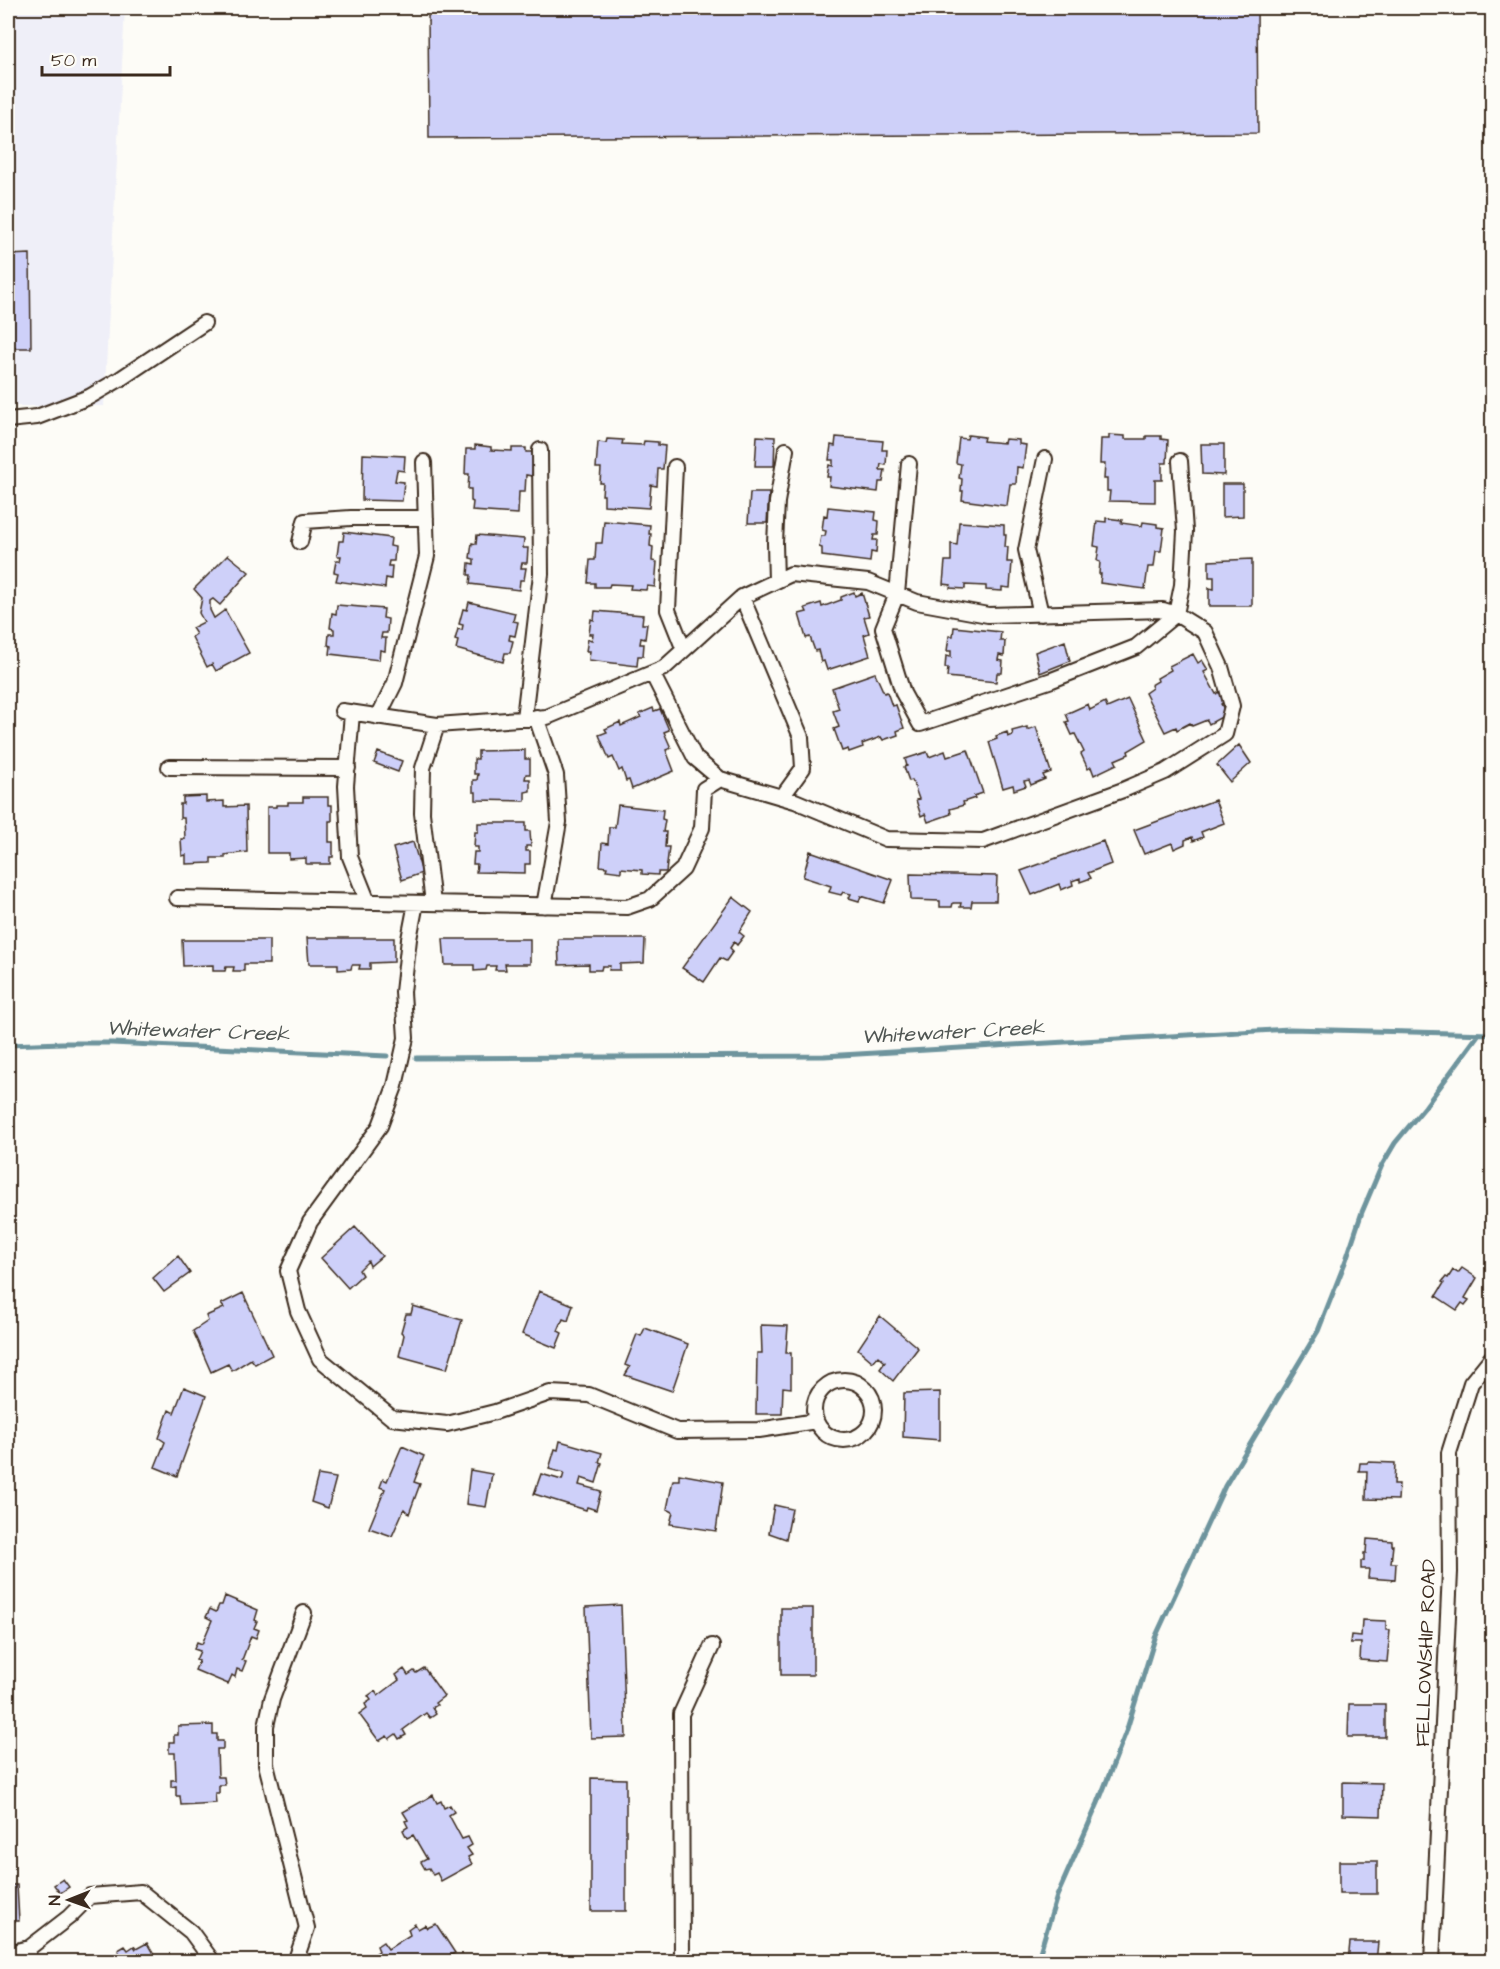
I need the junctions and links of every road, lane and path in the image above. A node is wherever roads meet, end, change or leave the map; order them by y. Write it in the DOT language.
graph roads {
  1 [pos="204,323"];
  2 [pos="8,420"];
  3 [pos="540,450"];
  4 [pos="786,450"];
  5 [pos="1044,459"];
  6 [pos="1180,461"];
  7 [pos="424,462"];
  8 [pos="909,464"];
  9 [pos="675,467"];
  10 [pos="426,518"];
  11 [pos="300,542"];
  12 [pos="776,580"];
  13 [pos="897,594"];
  14 [pos="742,597"];
  15 [pos="1041,614"];
  16 [pos="1176,614"];
  17 [pos="684,650"];
  18 [pos="652,673"];
  19 [pos="378,717"];
  20 [pos="530,718"];
  21 [pos="437,725"];
  22 [pos="169,767"];
  23 [pos="348,768"];
  24 [pos="720,779"];
  25 [pos="782,797"];
  26 [pos="177,898"];
  27 [pos="368,902"];
  28 [pos="416,903"];
  29 [pos="433,903"];
  30 [pos="544,906"];
  31 [pos="1492,1357"];
  32 [pos="816,1421"];
  33 [pos="304,1613"];
  34 [pos="712,1646"];
  35 [pos="8,1953"];
  36 [pos="28,1955"];
  37 [pos="213,1962"];
  38 [pos="296,1962"];
  39 [pos="682,1962"];
  40 [pos="1432,1962"];
  1 -- 2 [label="street"];
  3 -- 20 [label="street"];
  4 -- 12 [label="street"];
  5 -- 15 [label="street"];
  6 -- 16 [label="street"];
  7 -- 10 [label="street"];
  8 -- 13 [label="street"];
  9 -- 17 [label="street"];
  10 -- 11 [label="street"];
  10 -- 19 [label="street"];
  12 -- 13 [label="street"];
  12 -- 14 [label="street"];
  13 -- 15 [label="street"];
  13 -- 16 [label="street"];
  14 -- 17 [label="street"];
  14 -- 25 [label="street"];
  15 -- 16 [label="street"];
  16 -- 25 [label="street"];
  17 -- 18 [label="street"];
  18 -- 20 [label="street"];
  18 -- 24 [label="street"];
  19 -- 21 [label="street"];
  19 -- 23 [label="street"];
  20 -- 21 [label="street"];
  20 -- 30 [label="street"];
  21 -- 29 [label="street"];
  22 -- 23 [label="street"];
  23 -- 27 [label="street"];
  24 -- 25 [label="street"];
  24 -- 30 [label="street"];
  26 -- 27 [label="street"];
  27 -- 28 [label="street"];
  28 -- 29 [label="street"];
  28 -- 32 [label="street"];
  29 -- 30 [label="street"];
  31 -- 40 [label="street, FELLOWSHIP ROAD"];
  32 -- 32 [label="street"];
  33 -- 38 [label="street"];
  34 -- 39 [label="street"];
  35 -- 36 [label="street"];
  36 -- 37 [label="street"];
}
